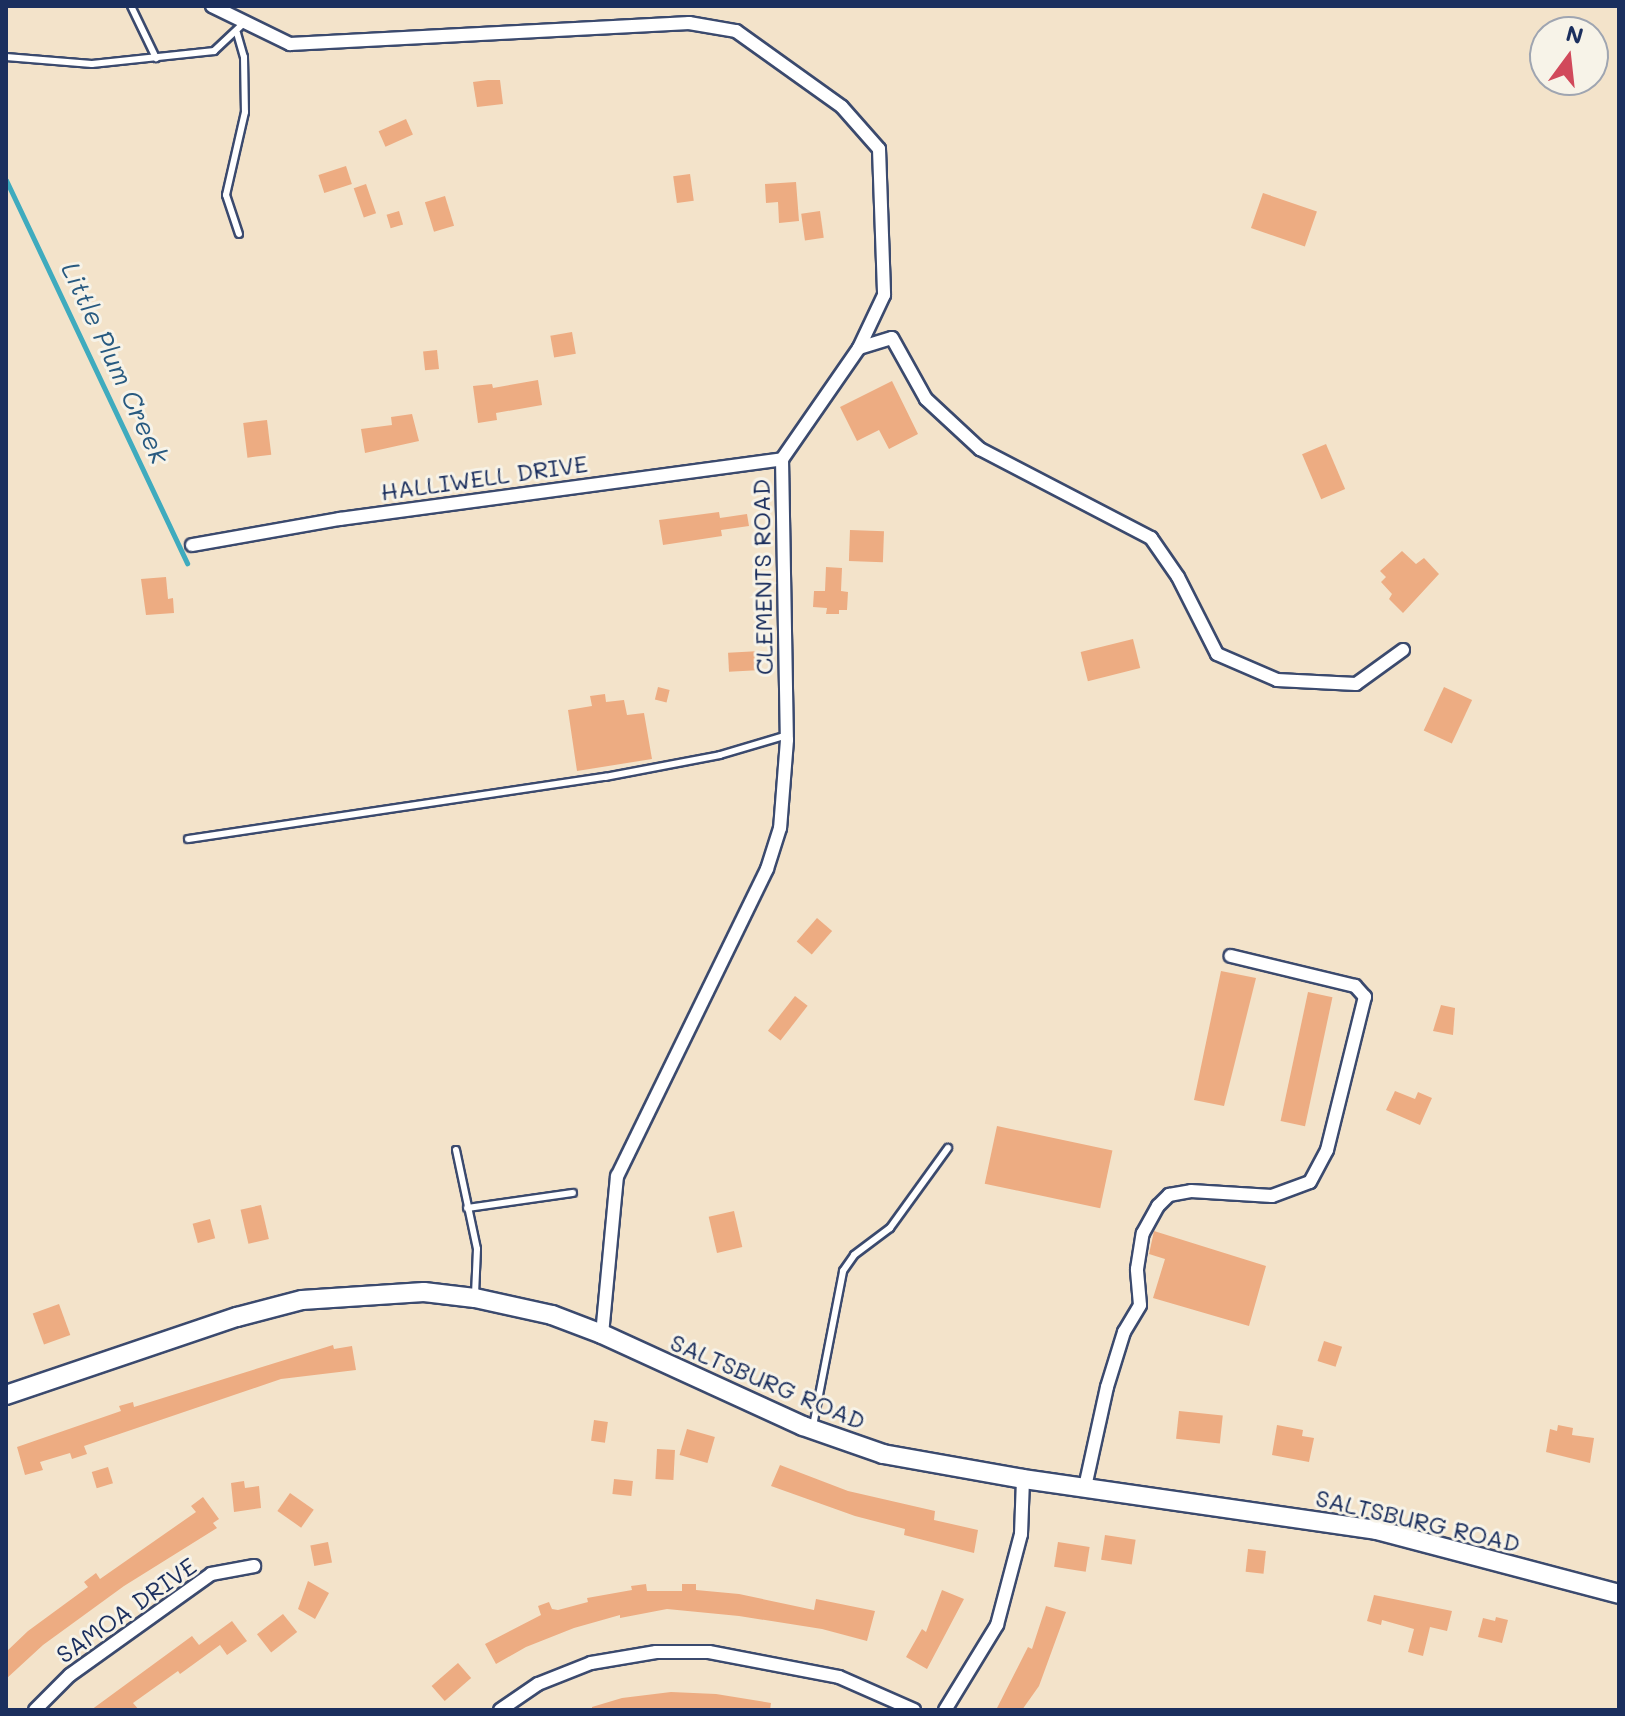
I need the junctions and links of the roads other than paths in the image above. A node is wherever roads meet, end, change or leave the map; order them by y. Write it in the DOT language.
graph roads {
  1 [pos="131,6"];
  2 [pos="212,6"];
  3 [pos="241,28"];
  4 [pos="6,57"];
  5 [pos="156,58"];
  6 [pos="239,234"];
  7 [pos="859,348"];
  8 [pos="782,459"];
  9 [pos="192,545"];
  10 [pos="1403,650"];
  11 [pos="787,735"];
  12 [pos="188,839"];
  13 [pos="1231,956"];
  14 [pos="948,1148"];
  15 [pos="456,1150"];
  16 [pos="573,1193"];
  17 [pos="467,1208"];
  18 [pos="475,1298"];
  19 [pos="602,1334"];
  20 [pos="6,1395"];
  21 [pos="812,1430"];
  22 [pos="1023,1479"];
  23 [pos="1085,1487"];
  24 [pos="254,1566"];
  25 [pos="1619,1594"];
  26 [pos="35,1710"];
  27 [pos="500,1710"];
  28 [pos="914,1710"];
  29 [pos="945,1710"];
  1 -- 5 [label="lane"];
  2 -- 3 [label="street, CLEMENTS ROAD"];
  3 -- 5 [label="lane"];
  3 -- 6 [label="lane"];
  3 -- 7 [label="street, CLEMENTS ROAD"];
  4 -- 5 [label="lane"];
  7 -- 8 [label="street, CLEMENTS ROAD"];
  7 -- 10 [label="street"];
  8 -- 9 [label="street, HALLIWELL DRIVE"];
  8 -- 11 [label="street, CLEMENTS ROAD"];
  11 -- 12 [label="lane"];
  11 -- 19 [label="street, CLEMENTS ROAD"];
  13 -- 23 [label="street"];
  14 -- 21 [label="lane"];
  15 -- 17 [label="lane"];
  16 -- 17 [label="lane"];
  17 -- 18 [label="lane"];
  18 -- 19 [label="main road, SALTSBURG ROAD"];
  18 -- 20 [label="main road, SALTSBURG ROAD"];
  19 -- 21 [label="main road, SALTSBURG ROAD"];
  21 -- 22 [label="main road, SALTSBURG ROAD"];
  22 -- 23 [label="main road, SALTSBURG ROAD"];
  22 -- 29 [label="street"];
  23 -- 25 [label="main road, SALTSBURG ROAD"];
  24 -- 26 [label="street, SAMOA DRIVE"];
  27 -- 28 [label="street"];
}
